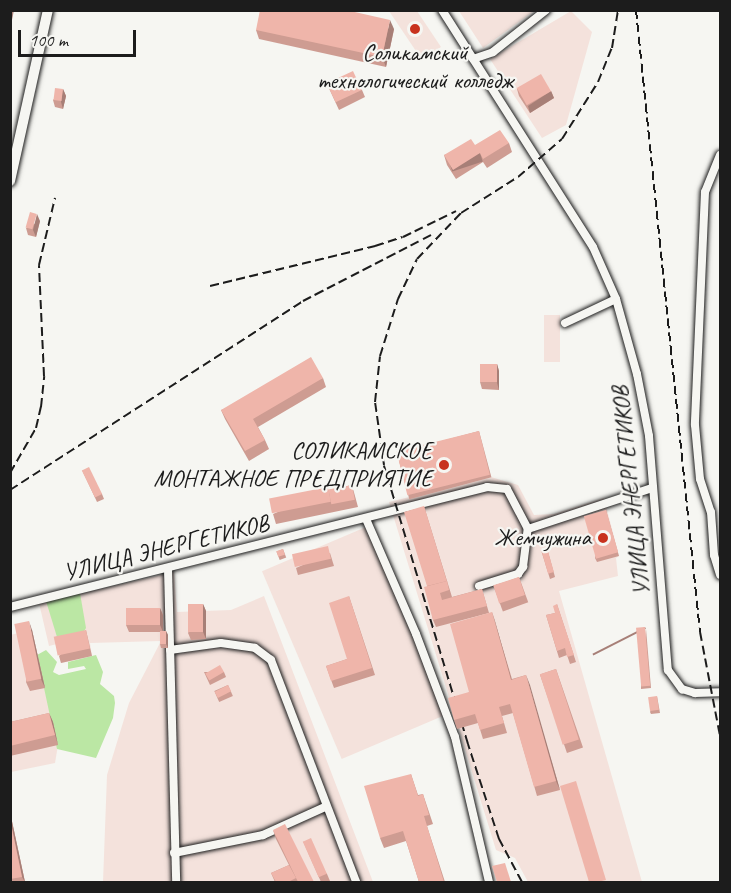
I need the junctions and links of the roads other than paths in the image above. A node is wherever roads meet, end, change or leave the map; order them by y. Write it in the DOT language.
graph roads {
  1 [pos="48,10"];
  2 [pos="442,10"];
  3 [pos="546,10"];
  4 [pos="473,59"];
  5 [pos="720,155"];
  6 [pos="10,181"];
  7 [pos="616,299"];
  8 [pos="565,323"];
  9 [pos="652,488"];
  10 [pos="366,519"];
  11 [pos="528,529"];
  12 [pos="168,569"];
  13 [pos="720,575"];
  14 [pos="479,586"];
  15 [pos="10,607"];
  16 [pos="170,650"];
  17 [pos="720,692"];
  18 [pos="325,807"];
  19 [pos="174,853"];
  20 [pos="176,882"];
  21 [pos="356,882"];
  22 [pos="489,882"];
  1 -- 6 [label="main road"];
  2 -- 4 [label="street, УЛИЦА ЭНЕРГЕТИКОВ"];
  3 -- 4 [label="street"];
  4 -- 7 [label="street, УЛИЦА ЭНЕРГЕТИКОВ"];
  5 -- 13 [label="street"];
  7 -- 8 [label="street"];
  7 -- 9 [label="street, УЛИЦА ЭНЕРГЕТИКОВ"];
  9 -- 11 [label="street"];
  9 -- 17 [label="street, УЛИЦА ЭНЕРГЕТИКОВ"];
  10 -- 11 [label="street, УЛИЦА ЭНЕРГЕТИКОВ"];
  10 -- 12 [label="street, УЛИЦА ЭНЕРГЕТИКОВ"];
  10 -- 22 [label="street"];
  11 -- 14 [label="street"];
  12 -- 15 [label="street, УЛИЦА ЭНЕРГЕТИКОВ"];
  12 -- 16 [label="street"];
  16 -- 18 [label="street"];
  16 -- 19 [label="street"];
  18 -- 19 [label="street"];
  18 -- 21 [label="street"];
  19 -- 20 [label="street"];
}
